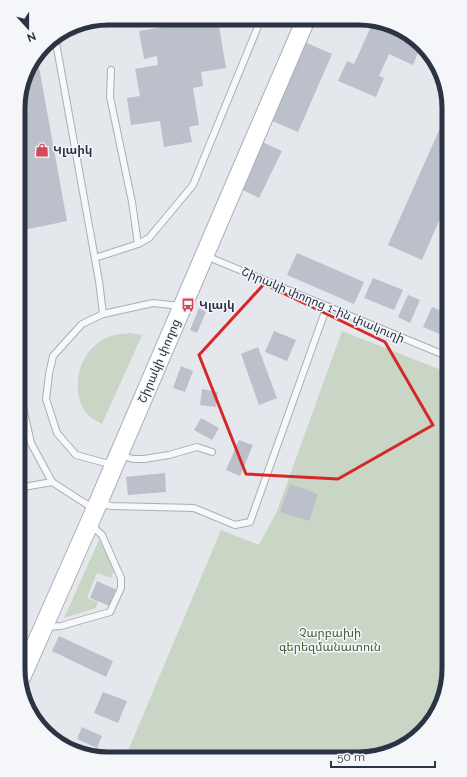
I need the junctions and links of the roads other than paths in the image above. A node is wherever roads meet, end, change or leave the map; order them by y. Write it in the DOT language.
graph roads {
  1 [pos="259,25"];
  2 [pos="297,25"];
  3 [pos="303,25"];
  4 [pos="56,43"];
  5 [pos="111,70"];
  6 [pos="138,244"];
  7 [pos="201,254"];
  8 [pos="95,258"];
  9 [pos="178,306"];
  10 [pos="327,306"];
  11 [pos="103,314"];
  12 [pos="442,354"];
  13 [pos="25,417"];
  14 [pos="212,452"];
  15 [pos="113,461"];
  16 [pos="52,482"];
  17 [pos="25,487"];
  18 [pos="91,512"];
  19 [pos="40,627"];
  20 [pos="25,654"];
  21 [pos="25,667"];
  1 -- 6 [label="lane"];
  2 -- 7 [label="main road, Շիրակի փողոց"];
  3 -- 7 [label="main road, Շիրակի փողոց"];
  4 -- 8 [label="lane"];
  5 -- 6 [label="lane"];
  6 -- 8 [label="lane"];
  7 -- 9 [label="main road, Շիրակի փողոց"];
  7 -- 10 [label="lane, Շիրակի փողոց 1-ին փակուղի"];
  8 -- 11 [label="lane"];
  9 -- 11 [label="lane"];
  9 -- 15 [label="main road, Շիրակի փողոց"];
  10 -- 12 [label="lane, Շիրակի փողոց 1-ին փակուղի"];
  10 -- 18 [label="lane"];
  11 -- 15 [label="lane"];
  13 -- 16 [label="lane"];
  14 -- 15 [label="lane"];
  15 -- 18 [label="main road, Շիրակի փողոց"];
  16 -- 17 [label="lane"];
  16 -- 18 [label="lane"];
  18 -- 19 [label="main road, Շիրակի փողոց"];
  18 -- 19 [label="lane"];
  19 -- 20 [label="main road, Շիրակի փողոց"];
  19 -- 21 [label="main road, Շիրակի փողոց"];
}
